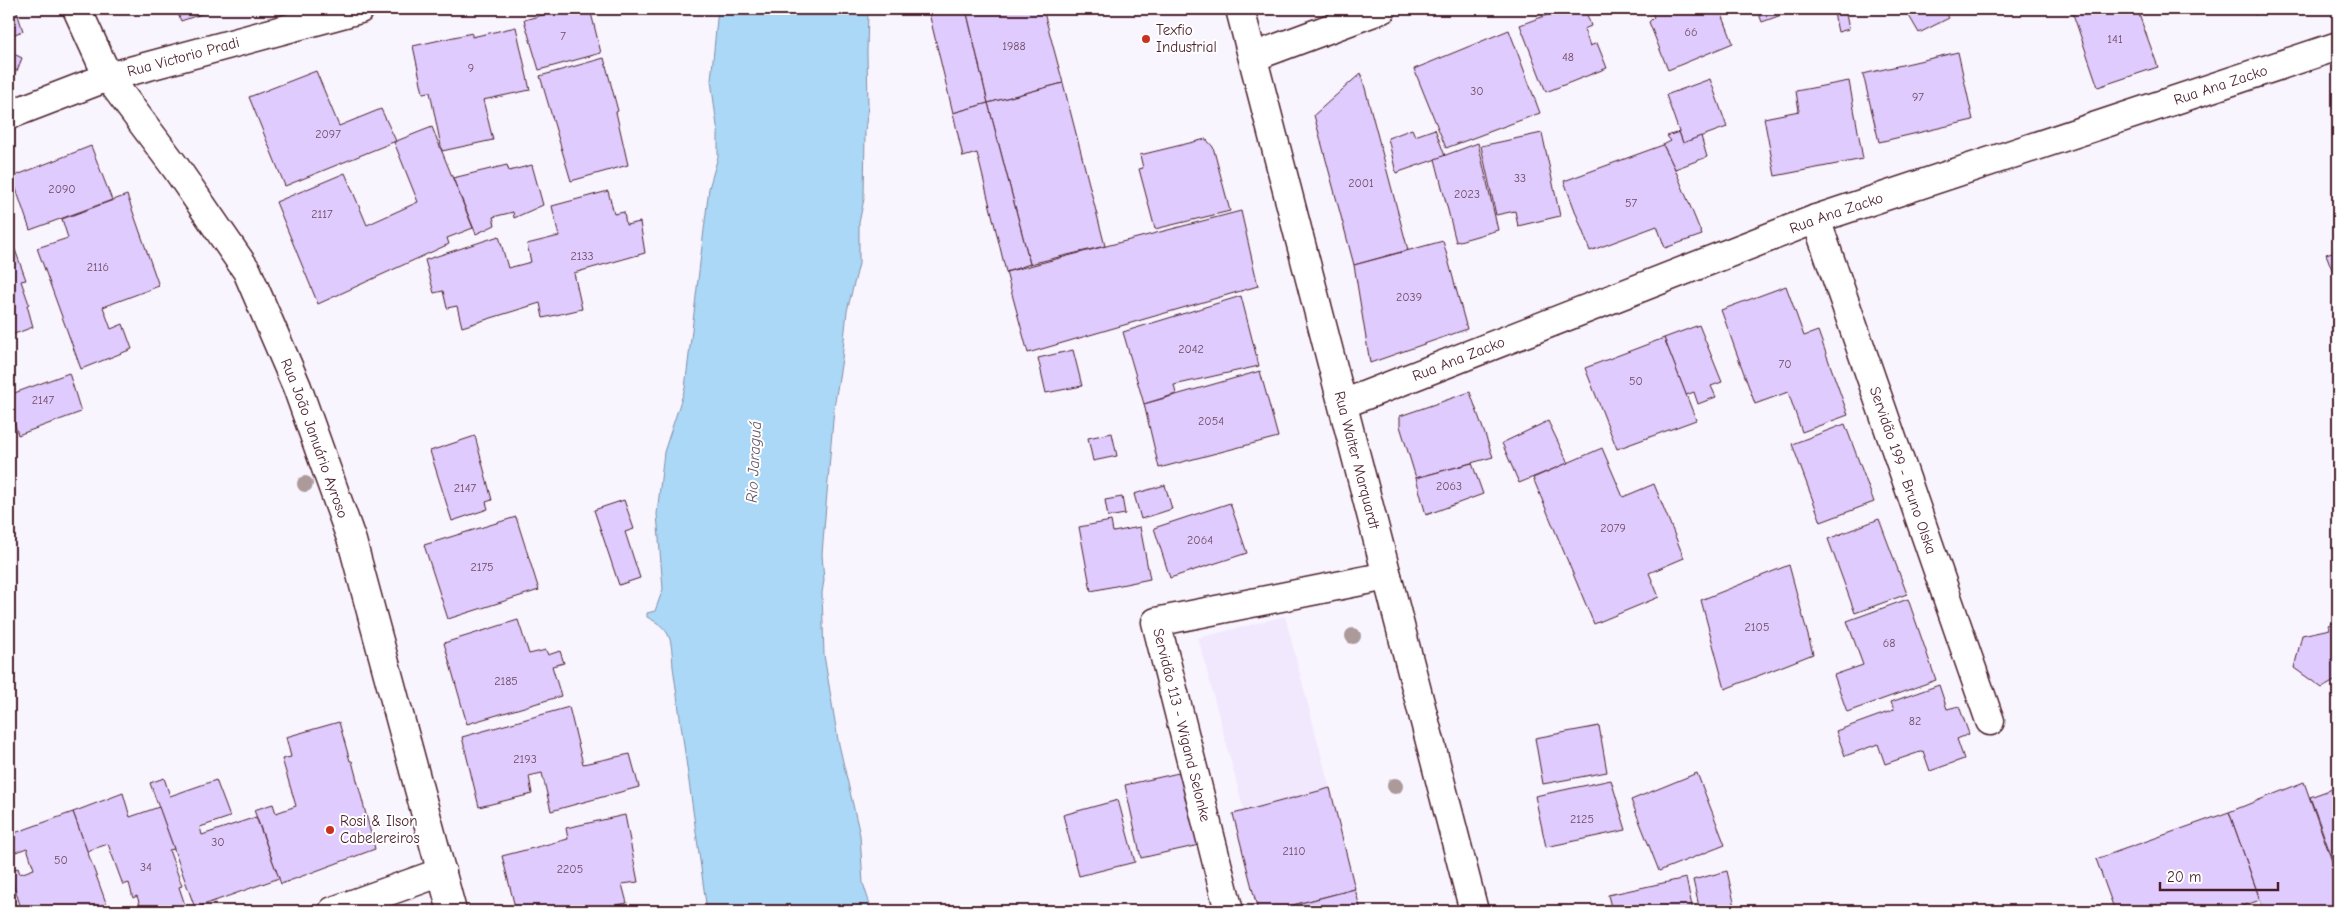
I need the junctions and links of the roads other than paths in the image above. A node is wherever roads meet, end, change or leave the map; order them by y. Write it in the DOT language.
graph roads {
  1 [pos="77,9"];
  2 [pos="360,9"];
  3 [pos="1240,9"];
  4 [pos="1382,9"];
  5 [pos="2338,46"];
  6 [pos="1253,57"];
  7 [pos="108,77"];
  8 [pos="9,116"];
  9 [pos="1816,219"];
  10 [pos="1342,404"];
  11 [pos="1387,576"];
  12 [pos="1990,721"];
  13 [pos="442,872"];
  14 [pos="332,911"];
  15 [pos="452,911"];
  16 [pos="1228,911"];
  17 [pos="1474,911"];
  1 -- 7 [label="street, Rua João Januário Ayroso"];
  2 -- 7 [label="street, Rua Victorio Pradi"];
  3 -- 6 [label="street, Rua Walter Marquardt"];
  4 -- 6 [label="street"];
  5 -- 9 [label="street, Rua Ana Zacko"];
  6 -- 10 [label="street, Rua Walter Marquardt"];
  7 -- 8 [label="street, Rua Victorio Pradi"];
  7 -- 13 [label="street, Rua João Januário Ayroso"];
  9 -- 10 [label="street, Rua Ana Zacko"];
  9 -- 12 [label="street, Servidão 199 - Bruno Olska"];
  10 -- 11 [label="street, Rua Walter Marquardt"];
  11 -- 16 [label="street, Servidão 113 - Wigand Selonke"];
  11 -- 17 [label="street, Rua Walter Marquardt"];
  13 -- 14 [label="street"];
  13 -- 15 [label="street, Rua João Januário Ayroso"];
}
